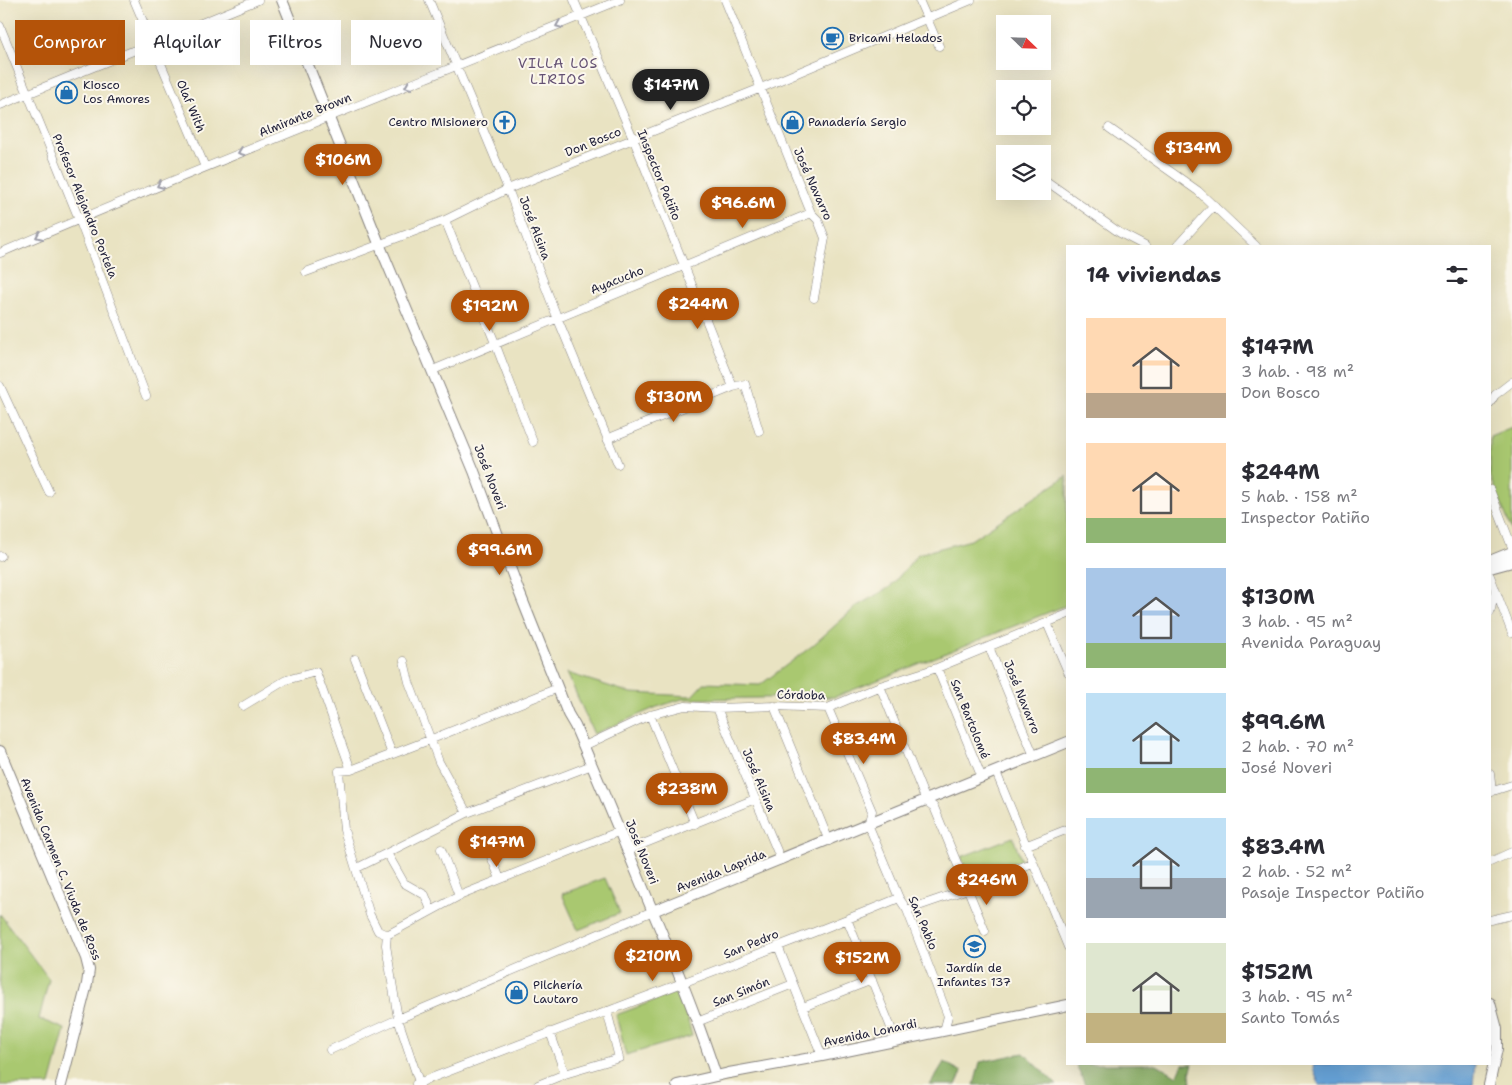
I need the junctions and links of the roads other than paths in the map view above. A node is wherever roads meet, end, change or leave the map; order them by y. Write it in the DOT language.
graph roads {
  1 [pos="134,0"];
  2 [pos="258,0"];
  3 [pos="282,0"];
  4 [pos="429,0"];
  5 [pos="574,0"];
  6 [pos="620,0"];
  7 [pos="725,0"];
  8 [pos="919,0"];
  9 [pos="971,0"];
  10 [pos="581,16"];
  11 [pos="927,18"];
  12 [pos="142,20"];
  13 [pos="210,20"];
  14 [pos="0,26"];
  15 [pos="939,46"];
  16 [pos="135,51"];
  17 [pos="161,65"];
  18 [pos="456,67"];
  19 [pos="760,88"];
  20 [pos="27,93"];
  21 [pos="0,105"];
  22 [pos="330,117"];
  23 [pos="1110,128"];
  24 [pos="633,138"];
  25 [pos="205,166"];
  26 [pos="1051,184"];
  27 [pos="508,189"];
  28 [pos="1214,205"];
  29 [pos="811,213"];
  30 [pos="79,219"];
  31 [pos="445,220"];
  32 [pos="1143,245"];
  33 [pos="1178,245"];
  34 [pos="1255,245"];
  35 [pos="380,246"];
  36 [pos="0,252"];
  37 [pos="684,265"];
  38 [pos="306,272"];
  39 [pos="814,298"];
  40 [pos="557,317"];
  41 [pos="495,343"];
  42 [pos="433,370"];
  43 [pos="1512,382"];
  44 [pos="733,387"];
  45 [pos="1,392"];
  46 [pos="146,396"];
  47 [pos="1491,401"];
  48 [pos="759,431"];
  49 [pos="607,439"];
  50 [pos="533,442"];
  51 [pos="618,464"];
  52 [pos="49,492"];
  53 [pos="1491,493"];
  54 [pos="1512,547"];
  55 [pos="1512,552"];
  56 [pos="1491,561"];
  57 [pos="1512,562"];
  58 [pos="1491,568"];
  59 [pos="1491,579"];
  60 [pos="1495,591"];
  61 [pos="1491,609"];
  62 [pos="1066,615"];
  63 [pos="1047,623"];
  64 [pos="1512,633"];
  65 [pos="989,647"];
  66 [pos="355,658"];
  67 [pos="404,660"];
  68 [pos="1066,667"];
  69 [pos="937,668"];
  70 [pos="880,686"];
  71 [pos="558,688"];
  72 [pos="243,706"];
  73 [pos="774,706"];
  74 [pos="717,708"];
  75 [pos="828,708"];
  76 [pos="650,716"];
  77 [pos="432,739"];
  78 [pos="1066,743"];
  79 [pos="584,746"];
  80 [pos="0,751"];
  81 [pos="392,754"];
  82 [pos="1034,756"];
  83 [pos="592,766"];
  84 [pos="351,770"];
  85 [pos="996,772"];
  86 [pos="982,778"];
  87 [pos="1512,785"];
  88 [pos="1491,792"];
  89 [pos="755,799"];
  90 [pos="926,801"];
  91 [pos="467,813"];
  92 [pos="695,824"];
  93 [pos="868,824"];
  94 [pos="1066,830"];
  95 [pos="620,831"];
  96 [pos="829,841"];
  97 [pos="487,846"];
  98 [pos="1025,846"];
  99 [pos="441,849"];
  100 [pos="628,850"];
  101 [pos="387,852"];
  102 [pos="1512,852"];
  103 [pos="780,860"];
  104 [pos="1032,862"];
  105 [pos="1491,862"];
  106 [pos="357,868"];
  107 [pos="500,879"];
  108 [pos="968,889"];
  109 [pos="459,896"];
  110 [pos="900,898"];
  111 [pos="431,910"];
  112 [pos="908,910"];
  113 [pos="653,911"];
  114 [pos="1512,915"];
  115 [pos="847,919"];
  116 [pos="1491,920"];
  117 [pos="985,931"];
  118 [pos="387,935"];
  119 [pos="1066,942"];
  120 [pos="778,946"];
  121 [pos="872,980"];
  122 [pos="683,983"];
  123 [pos="793,984"];
  124 [pos="1066,1005"];
  125 [pos="803,1007"];
  126 [pos="1491,1007"];
  127 [pos="607,1011"];
  128 [pos="398,1018"];
  129 [pos="697,1022"];
  130 [pos="944,1031"];
  131 [pos="550,1032"];
  132 [pos="896,1040"];
  133 [pos="330,1050"];
  134 [pos="822,1056"];
  135 [pos="565,1074"];
  136 [pos="716,1076"];
  137 [pos="418,1084"];
  138 [pos="61,1085"];
  139 [pos="538,1085"];
  140 [pos="680,1085"];
  141 [pos="1490,1085"];
  1 -- 12 [label="street, Olaf With"];
  2 -- 13 [label="street"];
  3 -- 22 [label="street, José Noveri"];
  4 -- 18 [label="street, José Alsina"];
  5 -- 10 [label="street, Inspector Patiño"];
  6 -- 10 [label="street, Almirante Brown"];
  7 -- 19 [label="street, José Navarro"];
  8 -- 11 [label="street"];
  9 -- 11 [label="street, Don Bosco"];
  10 -- 18 [label="street, Almirante Brown, one-way"];
  10 -- 24 [label="street, Inspector Patiño"];
  11 -- 15 [label="street"];
  11 -- 19 [label="street, Don Bosco"];
  14 -- 20 [label="street, Profesor Alejandro Portela"];
  16 -- 20 [label="street"];
  17 -- 25 [label="street, Olaf With"];
  18 -- 22 [label="street, Almirante Brown, one-way"];
  18 -- 27 [label="street, José Alsina"];
  19 -- 24 [label="street, Don Bosco"];
  19 -- 29 [label="street, José Navarro"];
  20 -- 21 [label="street"];
  20 -- 30 [label="street, Profesor Alejandro Portela"];
  22 -- 25 [label="street, Almirante Brown, one-way"];
  22 -- 35 [label="street, José Noveri"];
  23 -- 28 [label="street"];
  24 -- 27 [label="street, Don Bosco"];
  24 -- 37 [label="street, Inspector Patiño"];
  25 -- 30 [label="street, Almirante Brown, one-way"];
  26 -- 32 [label="street"];
  27 -- 31 [label="street, Don Bosco"];
  27 -- 40 [label="street, José Alsina"];
  28 -- 33 [label="street"];
  28 -- 34 [label="street"];
  29 -- 37 [label="street, Ayacucho"];
  29 -- 39 [label="street, José Navarro"];
  30 -- 36 [label="street, Almirante Brown, one-way"];
  30 -- 46 [label="street, Profesor Alejandro Portela"];
  31 -- 35 [label="street, Don Bosco"];
  31 -- 41 [label="street"];
  35 -- 38 [label="street, Don Bosco"];
  35 -- 42 [label="street, José Noveri"];
  37 -- 40 [label="street, Ayacucho"];
  37 -- 44 [label="street, Inspector Patiño"];
  40 -- 41 [label="street, Ayacucho"];
  40 -- 49 [label="street, José Alsina"];
  41 -- 42 [label="street, Ayacucho"];
  41 -- 50 [label="street"];
  42 -- 71 [label="street, José Noveri"];
  43 -- 47 [label="street"];
  44 -- 48 [label="street"];
  44 -- 49 [label="street"];
  45 -- 52 [label="street"];
  49 -- 51 [label="street, José Alsina"];
  53 -- 54 [label="street"];
  55 -- 56 [label="street"];
  57 -- 58 [label="street"];
  59 -- 60 [label="street"];
  60 -- 61 [label="street"];
  60 -- 64 [label="street"];
  62 -- 63 [label="street, Córdoba"];
  63 -- 65 [label="street, Córdoba"];
  63 -- 68 [label="street"];
  65 -- 69 [label="street, Córdoba"];
  65 -- 82 [label="street, José Navarro"];
  66 -- 81 [label="street"];
  67 -- 77 [label="street"];
  69 -- 70 [label="street, Córdoba"];
  69 -- 86 [label="street, San Bartolomé"];
  70 -- 75 [label="street, Córdoba"];
  70 -- 90 [label="street"];
  71 -- 77 [label="street"];
  71 -- 79 [label="street, José Noveri"];
  72 -- 84 [label="street"];
  73 -- 74 [label="street, Córdoba"];
  73 -- 75 [label="street, Córdoba"];
  73 -- 96 [label="street"];
  74 -- 76 [label="street, Córdoba"];
  74 -- 89 [label="street, José Alsina"];
  75 -- 93 [label="street"];
  76 -- 79 [label="street, Córdoba"];
  76 -- 92 [label="street"];
  77 -- 81 [label="street"];
  77 -- 91 [label="street"];
  78 -- 82 [label="street, Avenida Laprida"];
  79 -- 83 [label="street, José Noveri"];
  80 -- 138 [label="street, Avenida Carmen C. Viuda de Ross"];
  81 -- 84 [label="street"];
  82 -- 85 [label="street, Avenida Laprida"];
  83 -- 91 [label="street"];
  83 -- 95 [label="street, José Noveri"];
  84 -- 106 [label="street"];
  85 -- 86 [label="street, Avenida Laprida"];
  85 -- 98 [label="street, San Bartolomé"];
  86 -- 90 [label="street, Avenida Laprida"];
  87 -- 88 [label="street"];
  89 -- 92 [label="street"];
  89 -- 103 [label="street, José Alsina"];
  90 -- 93 [label="street, Avenida Laprida"];
  90 -- 108 [label="street"];
  91 -- 101 [label="street"];
  92 -- 100 [label="street"];
  93 -- 96 [label="street, Avenida Laprida"];
  93 -- 110 [label="street, San Pablo"];
  94 -- 98 [label="street"];
  95 -- 100 [label="street, José Noveri"];
  95 -- 107 [label="street"];
  96 -- 103 [label="street, Avenida Laprida"];
  97 -- 107 [label="street"];
  98 -- 104 [label="street, San Bartolomé"];
  99 -- 109 [label="street"];
  100 -- 113 [label="street, José Noveri"];
  101 -- 106 [label="street"];
  101 -- 111 [label="street"];
  102 -- 105 [label="street"];
  103 -- 113 [label="street, Avenida Laprida"];
  104 -- 108 [label="street"];
  104 -- 119 [label="street, San Bartolomé"];
  106 -- 118 [label="street"];
  107 -- 109 [label="street"];
  108 -- 112 [label="street"];
  108 -- 117 [label="street"];
  109 -- 111 [label="street"];
  110 -- 112 [label="street, San Pablo"];
  110 -- 115 [label="street, San Pedro"];
  111 -- 118 [label="street"];
  112 -- 130 [label="street, San Pablo"];
  113 -- 122 [label="street, José Noveri"];
  113 -- 128 [label="street, Avenida Laprida"];
  114 -- 116 [label="street"];
  115 -- 120 [label="street, San Pedro"];
  115 -- 121 [label="street"];
  118 -- 128 [label="street"];
  120 -- 122 [label="street, San Pedro"];
  120 -- 123 [label="street"];
  121 -- 125 [label="street"];
  121 -- 132 [label="street"];
  122 -- 127 [label="street, San Pedro"];
  122 -- 129 [label="street, José Noveri"];
  123 -- 125 [label="street"];
  123 -- 129 [label="street, San Simón"];
  124 -- 130 [label="street, Avenida Lonardi"];
  125 -- 134 [label="street"];
  126 -- 141 [label="street"];
  127 -- 131 [label="street, San Pedro"];
  127 -- 135 [label="street"];
  128 -- 133 [label="street, Avenida Laprida"];
  128 -- 137 [label="street"];
  129 -- 136 [label="street, José Noveri"];
  130 -- 132 [label="street, Avenida Lonardi"];
  131 -- 135 [label="street"];
  131 -- 137 [label="street, San Pedro"];
  132 -- 134 [label="street, Avenida Lonardi"];
  134 -- 136 [label="street, Avenida Lonardi"];
  135 -- 139 [label="street"];
  136 -- 140 [label="street, Avenida Lonardi"];
}
